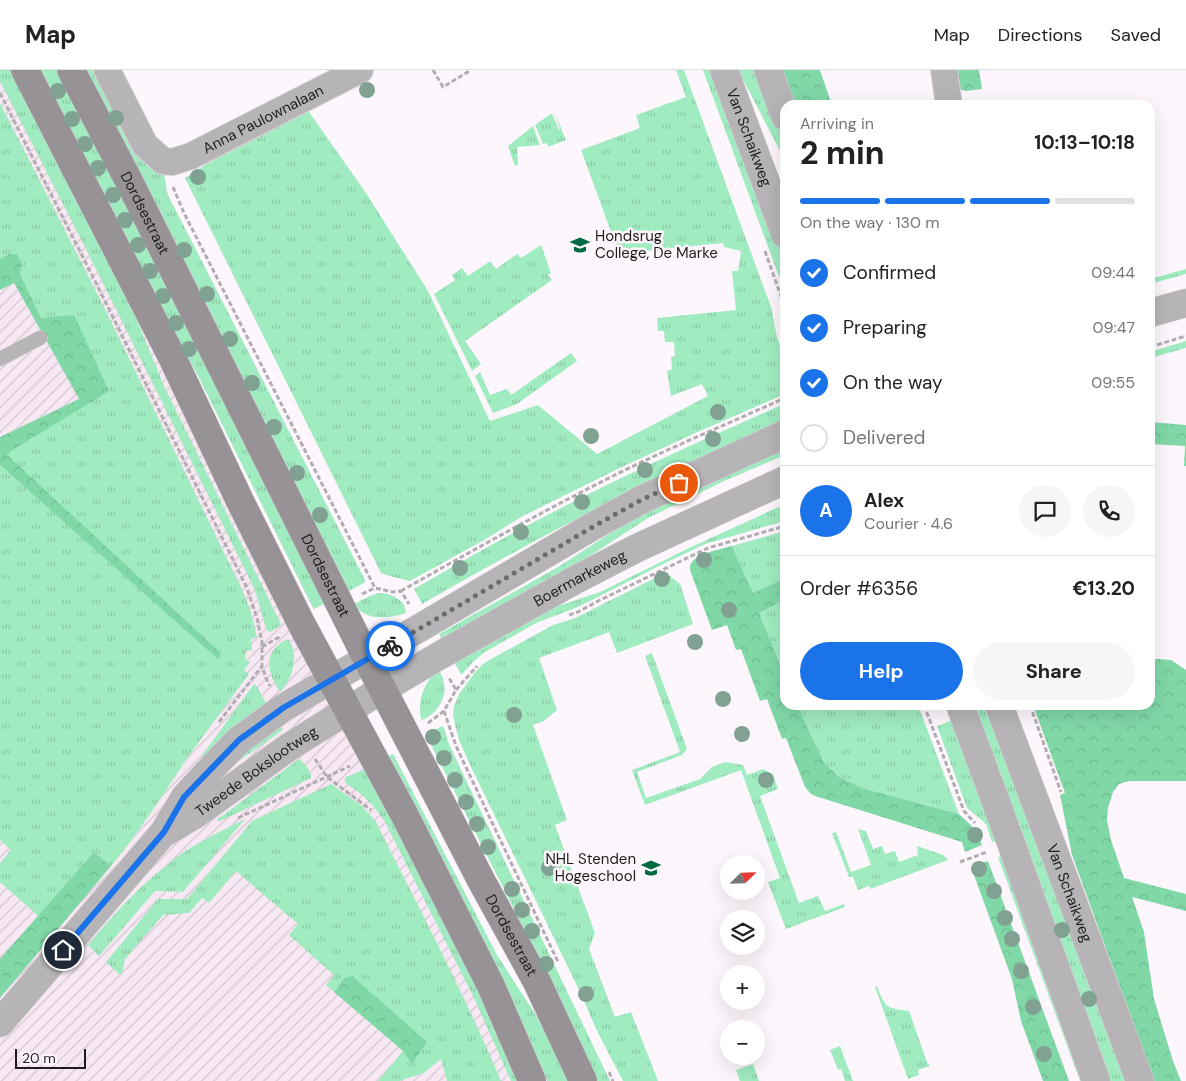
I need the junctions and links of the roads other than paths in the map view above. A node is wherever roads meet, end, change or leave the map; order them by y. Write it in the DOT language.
graph roads {
  1 [pos="25,70"];
  2 [pos="71,70"];
  3 [pos="107,70"];
  4 [pos="360,70"];
  5 [pos="724,70"];
  6 [pos="768,70"];
  7 [pos="944,70"];
  8 [pos="948,100"];
  9 [pos="780,102"];
  10 [pos="780,221"];
  11 [pos="1186,303"];
  12 [pos="1155,312"];
  13 [pos="40,338"];
  14 [pos="0,359"];
  15 [pos="780,436"];
  16 [pos="780,482"];
  17 [pos="367,659"];
  18 [pos="332,680"];
  19 [pos="382,689"];
  20 [pos="348,710"];
  21 [pos="962,710"];
  22 [pos="1001,710"];
  23 [pos="164,832"];
  24 [pos="0,1023"];
  25 [pos="532,1081"];
  26 [pos="583,1081"];
  27 [pos="1096,1081"];
  28 [pos="1140,1081"];
  1 -- 18 [label="main road"];
  2 -- 17 [label="main road, Dordsestraat"];
  3 -- 4 [label="street, Anna Paulownalaan"];
  5 -- 10 [label="street, Van Schaikweg"];
  6 -- 9 [label="street"];
  7 -- 8 [label="street"];
  11 -- 12 [label="street"];
  13 -- 14 [label="lane"];
  15 -- 17 [label="street"];
  16 -- 19 [label="street, Boermarkeweg"];
  17 -- 18 [label="street, Tweede Bokslootweg"];
  17 -- 19 [label="main road, Dordsestraat"];
  18 -- 20 [label="main road"];
  18 -- 23 [label="street, Tweede Bokslootweg"];
  19 -- 20 [label="street, Tweede Bokslootweg"];
  19 -- 26 [label="main road, Dordsestraat"];
  20 -- 23 [label="street, Tweede Bokslootweg"];
  20 -- 25 [label="main road"];
  21 -- 27 [label="street"];
  22 -- 28 [label="street, Van Schaikweg"];
  23 -- 24 [label="street, Tweede Bokslootweg"];
}
